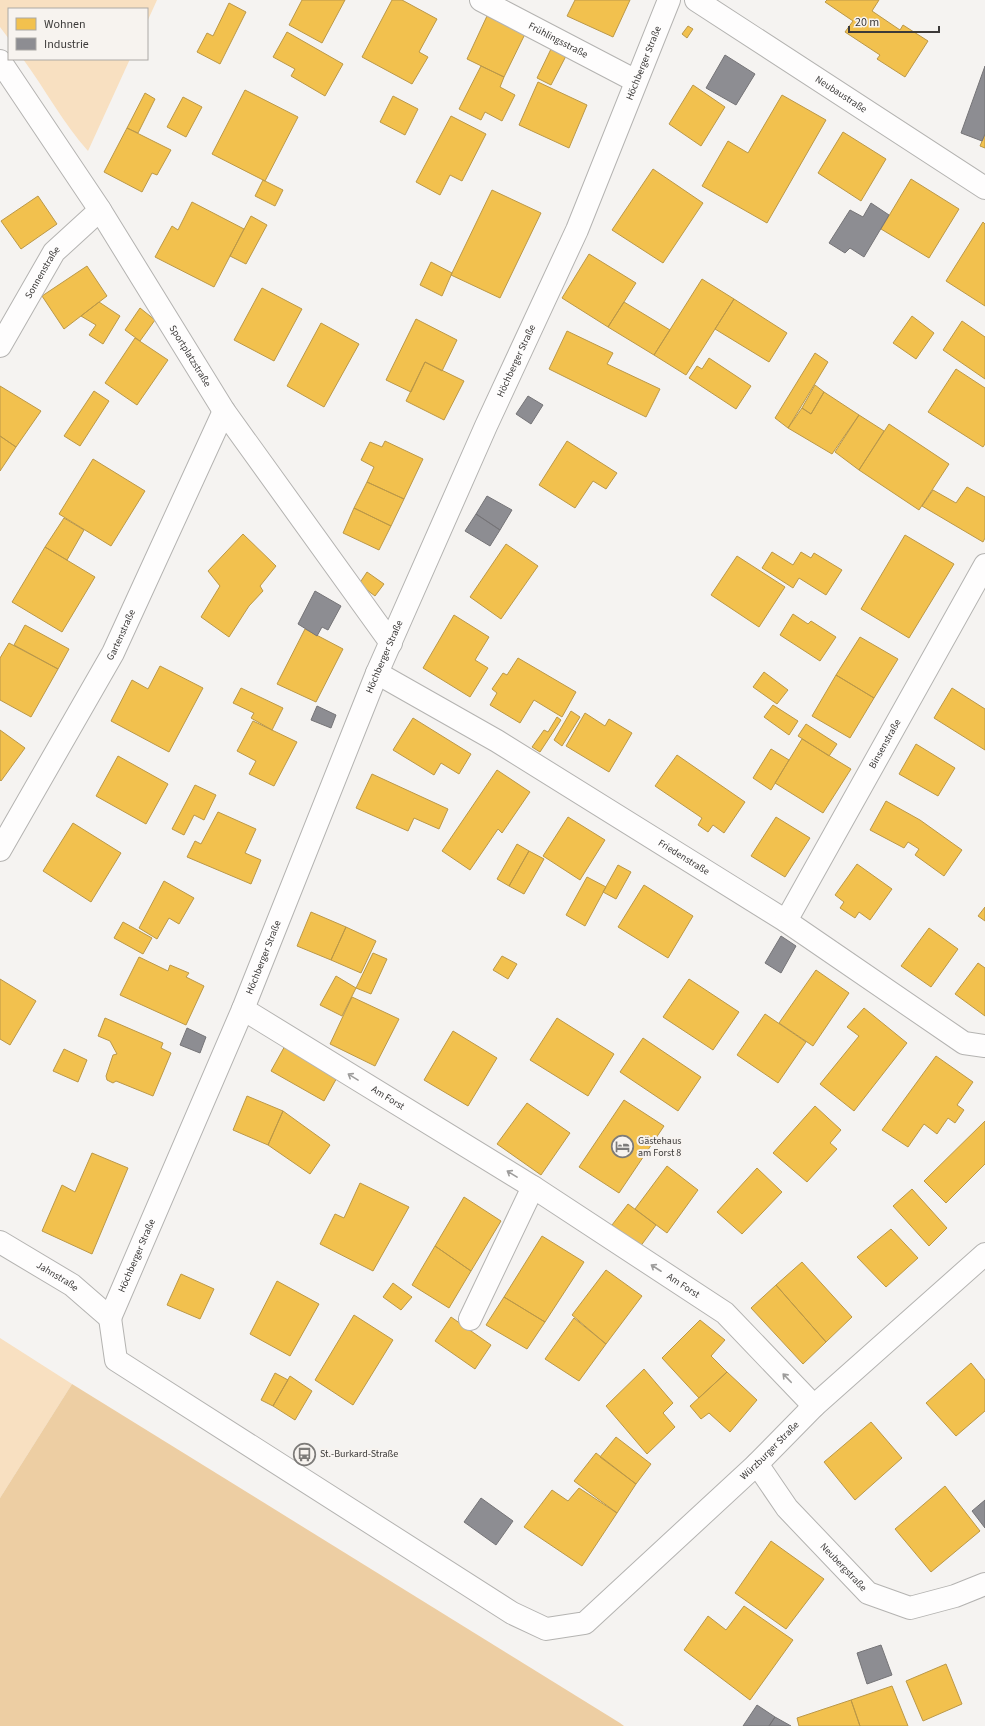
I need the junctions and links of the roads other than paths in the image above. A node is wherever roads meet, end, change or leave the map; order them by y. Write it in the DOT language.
graph roads {
  1 [pos="481,0"];
  2 [pos="669,0"];
  3 [pos="696,0"];
  4 [pos="0,61"];
  5 [pos="636,81"];
  6 [pos="985,188"];
  7 [pos="100,210"];
  8 [pos="0,346"];
  9 [pos="224,411"];
  10 [pos="983,572"];
  11 [pos="391,643"];
  12 [pos="377,673"];
  13 [pos="0,850"];
  14 [pos="786,921"];
  15 [pos="242,1008"];
  16 [pos="985,1046"];
  17 [pos="533,1187"];
  18 [pos="0,1242"];
  19 [pos="985,1254"];
  20 [pos="110,1318"];
  21 [pos="470,1319"];
  22 [pos="814,1406"];
  23 [pos="757,1464"];
  24 [pos="985,1584"];
  1 -- 5 [label="street, Frühlingsstraße"];
  2 -- 5 [label="street, Höchberger Straße"];
  3 -- 6 [label="street, Neubaustraße"];
  4 -- 7 [label="street, Sportplatzstraße"];
  5 -- 11 [label="street, Höchberger Straße"];
  7 -- 8 [label="street, Sonnenstraße"];
  7 -- 9 [label="street, Sportplatzstraße"];
  9 -- 11 [label="street, Sportplatzstraße"];
  9 -- 13 [label="street, Gartenstraße"];
  10 -- 14 [label="street, Binsenstraße"];
  11 -- 12 [label="street, Höchberger Straße"];
  12 -- 14 [label="street, Friedenstraße"];
  12 -- 15 [label="street, Höchberger Straße"];
  14 -- 16 [label="street, Friedenstraße"];
  17 -- 15 [label="street, Am Forst, one-way"];
  15 -- 20 [label="street, Höchberger Straße"];
  17 -- 21 [label="street"];
  22 -- 17 [label="street, Am Forst, one-way"];
  18 -- 20 [label="street, Jahnstraße"];
  19 -- 22 [label="street, Würzburger Straße"];
  20 -- 23 [label="street, Würzburger Straße"];
  22 -- 23 [label="street, Würzburger Straße"];
  23 -- 24 [label="street, Neubergstraße"];
}
